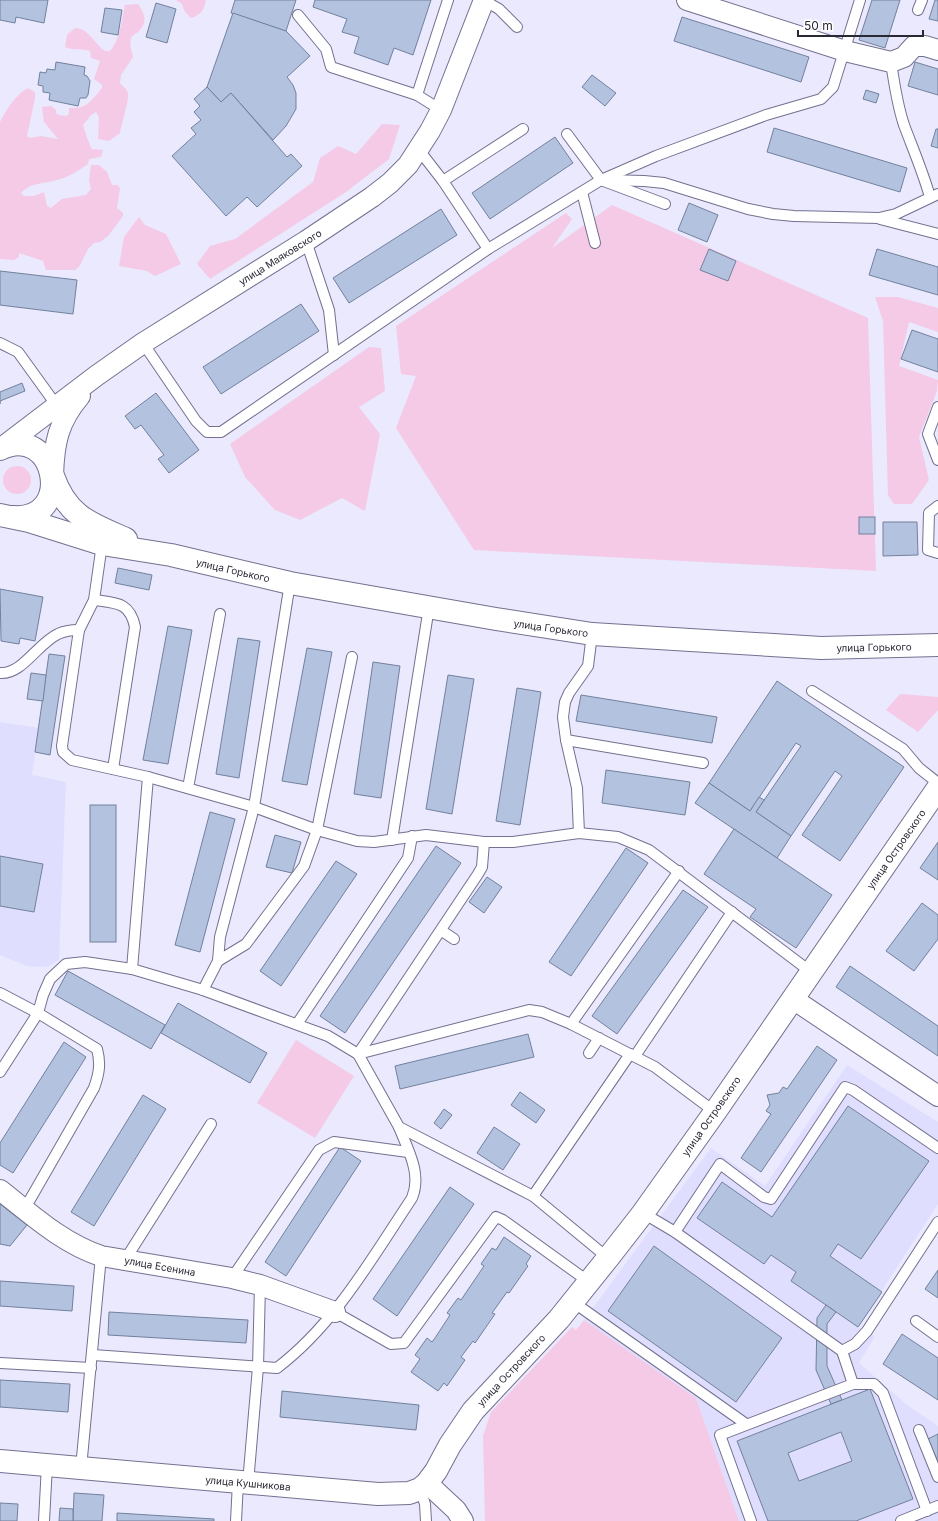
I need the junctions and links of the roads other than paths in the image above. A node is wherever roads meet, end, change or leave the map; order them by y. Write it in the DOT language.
graph roads {
  1 [pos="448,0"];
  2 [pos="484,0"];
  3 [pos="688,0"];
  4 [pos="860,0"];
  5 [pos="922,0"];
  6 [pos="918,10"];
  7 [pos="298,15"];
  8 [pos="517,27"];
  9 [pos="938,50"];
  10 [pos="845,51"];
  11 [pos="891,62"];
  12 [pos="417,95"];
  13 [pos="441,110"];
  14 [pos="523,129"];
  15 [pos="567,134"];
  16 [pos="419,150"];
  17 [pos="601,180"];
  18 [pos="443,181"];
  19 [pos="582,192"];
  20 [pos="934,195"];
  21 [pos="665,204"];
  22 [pos="879,218"];
  23 [pos="938,234"];
  24 [pos="306,241"];
  25 [pos="595,244"];
  26 [pos="488,249"];
  27 [pos="0,343"];
  28 [pos="144,343"];
  29 [pos="334,355"];
  30 [pos="96,376"];
  31 [pos="57,406"];
  32 [pos="938,407"];
  33 [pos="0,449"];
  34 [pos="938,460"];
  35 [pos="53,476"];
  36 [pos="938,506"];
  37 [pos="3,515"];
  38 [pos="102,544"];
  39 [pos="938,553"];
  40 [pos="171,555"];
  41 [pos="290,583"];
  42 [pos="94,600"];
  43 [pos="428,607"];
  44 [pos="220,614"];
  45 [pos="79,630"];
  46 [pos="592,634"];
  47 [pos="938,645"];
  48 [pos="352,656"];
  49 [pos="0,673"];
  50 [pos="812,691"];
  51 [pos="566,740"];
  52 [pos="703,763"];
  53 [pos="113,769"];
  54 [pos="148,777"];
  55 [pos="938,783"];
  56 [pos="188,788"];
  57 [pos="938,788"];
  58 [pos="254,807"];
  59 [pos="317,830"];
  60 [pos="579,833"];
  61 [pos="412,836"];
  62 [pos="392,840"];
  63 [pos="484,842"];
  64 [pos="679,871"];
  65 [pos="732,912"];
  66 [pos="442,931"];
  67 [pos="454,939"];
  68 [pos="218,961"];
  69 [pos="132,969"];
  70 [pos="811,972"];
  71 [pos="203,990"];
  72 [pos="0,993"];
  73 [pos="793,999"];
  74 [pos="38,1013"];
  75 [pos="297,1024"];
  76 [pos="571,1024"];
  77 [pos="599,1038"];
  78 [pos="589,1052"];
  79 [pos="358,1054"];
  80 [pos="632,1055"];
  81 [pos="0,1072"];
  82 [pos="938,1096"];
  83 [pos="714,1112"];
  84 [pos="211,1124"];
  85 [pos="399,1127"];
  86 [pos="938,1148"];
  87 [pos="408,1152"];
  88 [pos="0,1190"];
  89 [pos="533,1196"];
  90 [pos="24,1210"];
  91 [pos="643,1213"];
  92 [pos="938,1222"];
  93 [pos="675,1232"];
  94 [pos="934,1236"];
  95 [pos="100,1256"];
  96 [pos="608,1258"];
  97 [pos="125,1260"];
  98 [pos="232,1278"];
  99 [pos="589,1282"];
  100 [pos="260,1285"];
  101 [pos="573,1302"];
  102 [pos="335,1312"];
  103 [pos="916,1321"];
  104 [pos="938,1337"];
  105 [pos="842,1351"];
  106 [pos="93,1355"];
  107 [pos="0,1364"];
  108 [pos="258,1367"];
  109 [pos="91,1368"];
  110 [pos="853,1384"];
  111 [pos="746,1424"];
  112 [pos="918,1430"];
  113 [pos="0,1461"];
  114 [pos="47,1465"];
  115 [pos="81,1468"];
  116 [pos="938,1477"];
  117 [pos="243,1482"];
  118 [pos="423,1486"];
  119 [pos="938,1506"];
  120 [pos="927,1510"];
  121 [pos="44,1521"];
  122 [pos="236,1521"];
  123 [pos="426,1521"];
  124 [pos="463,1521"];
  125 [pos="751,1521"];
  126 [pos="901,1521"];
  1 -- 12 [label="lane"];
  2 -- 8 [label="lane"];
  2 -- 13 [label="street, улица Маяковского"];
  3 -- 10 [label="street"];
  4 -- 10 [label="lane"];
  5 -- 6 [label="lane"];
  7 -- 12 [label="lane"];
  9 -- 11 [label="street"];
  10 -- 11 [label="street"];
  10 -- 17 [label="lane"];
  11 -- 20 [label="lane"];
  12 -- 13 [label="lane"];
  13 -- 16 [label="street, улица Маяковского"];
  14 -- 18 [label="lane"];
  15 -- 17 [label="lane"];
  16 -- 18 [label="lane"];
  16 -- 24 [label="street, улица Маяковского"];
  17 -- 19 [label="lane"];
  17 -- 21 [label="lane"];
  17 -- 22 [label="lane"];
  18 -- 26 [label="lane"];
  19 -- 25 [label="lane"];
  19 -- 26 [label="lane"];
  20 -- 22 [label="lane"];
  22 -- 23 [label="lane"];
  24 -- 28 [label="street, улица Маяковского"];
  24 -- 29 [label="lane"];
  26 -- 29 [label="lane"];
  27 -- 31 [label="lane"];
  28 -- 29 [label="lane"];
  28 -- 30 [label="street, улица Маяковского"];
  30 -- 31 [label="street, улица Маяковского"];
  30 -- 35 [label="street"];
  31 -- 33 [label="street, улица Маяковского"];
  32 -- 34 [label="lane"];
  33 -- 35 [label="street, улица Горького"];
  35 -- 37 [label="street"];
  35 -- 40 [label="street, улица Горького"];
  36 -- 39 [label="lane"];
  37 -- 38 [label="street, улица Горького"];
  38 -- 40 [label="street, улица Горького"];
  38 -- 42 [label="lane"];
  40 -- 41 [label="street, улица Горького"];
  41 -- 43 [label="street, улица Горького"];
  41 -- 58 [label="lane"];
  42 -- 45 [label="lane"];
  42 -- 53 [label="lane"];
  43 -- 46 [label="street, улица Горького"];
  43 -- 62 [label="lane"];
  44 -- 56 [label="lane"];
  45 -- 49 [label="lane"];
  45 -- 53 [label="lane"];
  46 -- 47 [label="street, улица Горького"];
  46 -- 51 [label="lane"];
  48 -- 59 [label="lane"];
  50 -- 55 [label="lane"];
  51 -- 52 [label="lane"];
  51 -- 60 [label="lane"];
  53 -- 54 [label="lane"];
  54 -- 56 [label="lane"];
  54 -- 69 [label="lane"];
  56 -- 58 [label="lane"];
  57 -- 70 [label="street, улица Островского"];
  58 -- 59 [label="lane"];
  58 -- 68 [label="lane"];
  59 -- 62 [label="lane"];
  59 -- 68 [label="lane"];
  60 -- 63 [label="lane"];
  60 -- 64 [label="lane"];
  61 -- 62 [label="lane"];
  61 -- 63 [label="lane"];
  61 -- 75 [label="lane"];
  63 -- 66 [label="lane"];
  64 -- 65 [label="lane"];
  64 -- 76 [label="lane"];
  65 -- 70 [label="lane"];
  65 -- 80 [label="lane"];
  66 -- 67 [label="lane"];
  66 -- 79 [label="lane"];
  68 -- 71 [label="lane"];
  69 -- 71 [label="lane"];
  69 -- 74 [label="lane"];
  70 -- 73 [label="street, улица Островского"];
  71 -- 75 [label="lane"];
  72 -- 74 [label="lane"];
  73 -- 82 [label="street"];
  73 -- 83 [label="street, улица Островского"];
  74 -- 81 [label="lane"];
  74 -- 90 [label="lane"];
  75 -- 79 [label="lane"];
  76 -- 77 [label="lane"];
  76 -- 79 [label="lane"];
  77 -- 78 [label="lane"];
  77 -- 80 [label="lane"];
  79 -- 85 [label="lane"];
  80 -- 83 [label="lane"];
  80 -- 89 [label="lane"];
  83 -- 91 [label="street, улица Островского"];
  84 -- 97 [label="lane"];
  85 -- 87 [label="lane"];
  85 -- 89 [label="lane"];
  86 -- 93 [label="lane"];
  87 -- 98 [label="lane"];
  87 -- 102 [label="lane"];
  88 -- 90 [label="street, улица Есенина"];
  89 -- 96 [label="lane"];
  90 -- 95 [label="street, улица Есенина"];
  91 -- 93 [label="lane"];
  91 -- 96 [label="street, улица Островского"];
  92 -- 94 [label="lane"];
  93 -- 105 [label="lane"];
  94 -- 105 [label="lane"];
  95 -- 97 [label="street, улица Есенина"];
  95 -- 106 [label="lane"];
  96 -- 99 [label="street, улица Островского"];
  97 -- 98 [label="street, улица Есенина"];
  98 -- 100 [label="street, улица Есенина"];
  99 -- 101 [label="street, улица Островского"];
  99 -- 102 [label="lane"];
  100 -- 102 [label="street, улица Есенина"];
  100 -- 108 [label="lane"];
  101 -- 111 [label="lane"];
  101 -- 118 [label="street, улица Островского"];
  102 -- 108 [label="lane"];
  103 -- 104 [label="lane"];
  105 -- 110 [label="lane"];
  106 -- 108 [label="lane"];
  106 -- 109 [label="lane"];
  107 -- 109 [label="lane"];
  108 -- 117 [label="lane"];
  109 -- 115 [label="lane"];
  110 -- 111 [label="lane"];
  110 -- 120 [label="lane"];
  111 -- 125 [label="lane"];
  112 -- 116 [label="lane"];
  113 -- 114 [label="street, улица Кушникова"];
  114 -- 115 [label="street, улица Кушникова"];
  114 -- 121 [label="lane"];
  115 -- 117 [label="street, улица Кушникова"];
  117 -- 118 [label="street, улица Кушникова"];
  117 -- 122 [label="lane"];
  118 -- 123 [label="lane"];
  118 -- 124 [label="street"];
  119 -- 120 [label="lane"];
  120 -- 126 [label="lane"];
}
